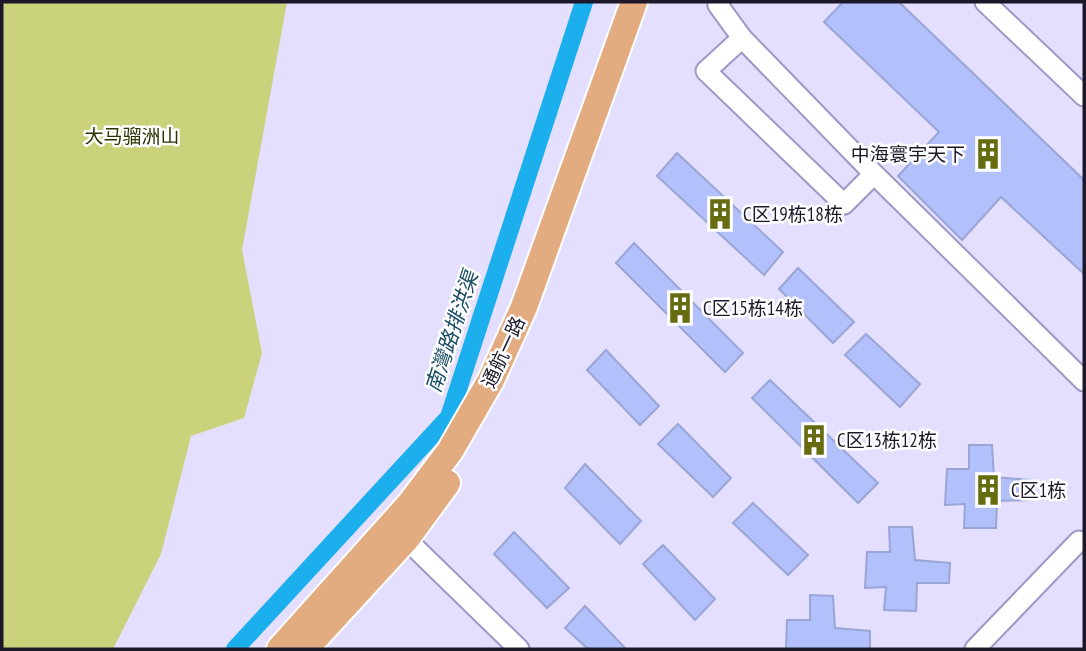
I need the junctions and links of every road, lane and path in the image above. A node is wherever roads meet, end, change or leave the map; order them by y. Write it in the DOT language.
graph roads {
  1 [pos="634,2"];
  2 [pos="646,2"];
  3 [pos="720,2"];
  4 [pos="985,2"];
  5 [pos="742,38"];
  6 [pos="1084,96"];
  7 [pos="874,174"];
  8 [pos="1084,381"];
  9 [pos="406,540"];
  10 [pos="1079,541"];
  11 [pos="280,649"];
  12 [pos="305,649"];
  13 [pos="519,649"];
  14 [pos="975,649"];
  1 -- 11 [label="main road, 通航一路"];
  2 -- 9 [label="main road"];
  3 -- 5 [label="street"];
  4 -- 6 [label="street"];
  5 -- 7 [label="street"];
  5 -- 7 [label="street"];
  7 -- 8 [label="street"];
  9 -- 12 [label="main road"];
  9 -- 13 [label="street"];
  10 -- 14 [label="street"];
}
